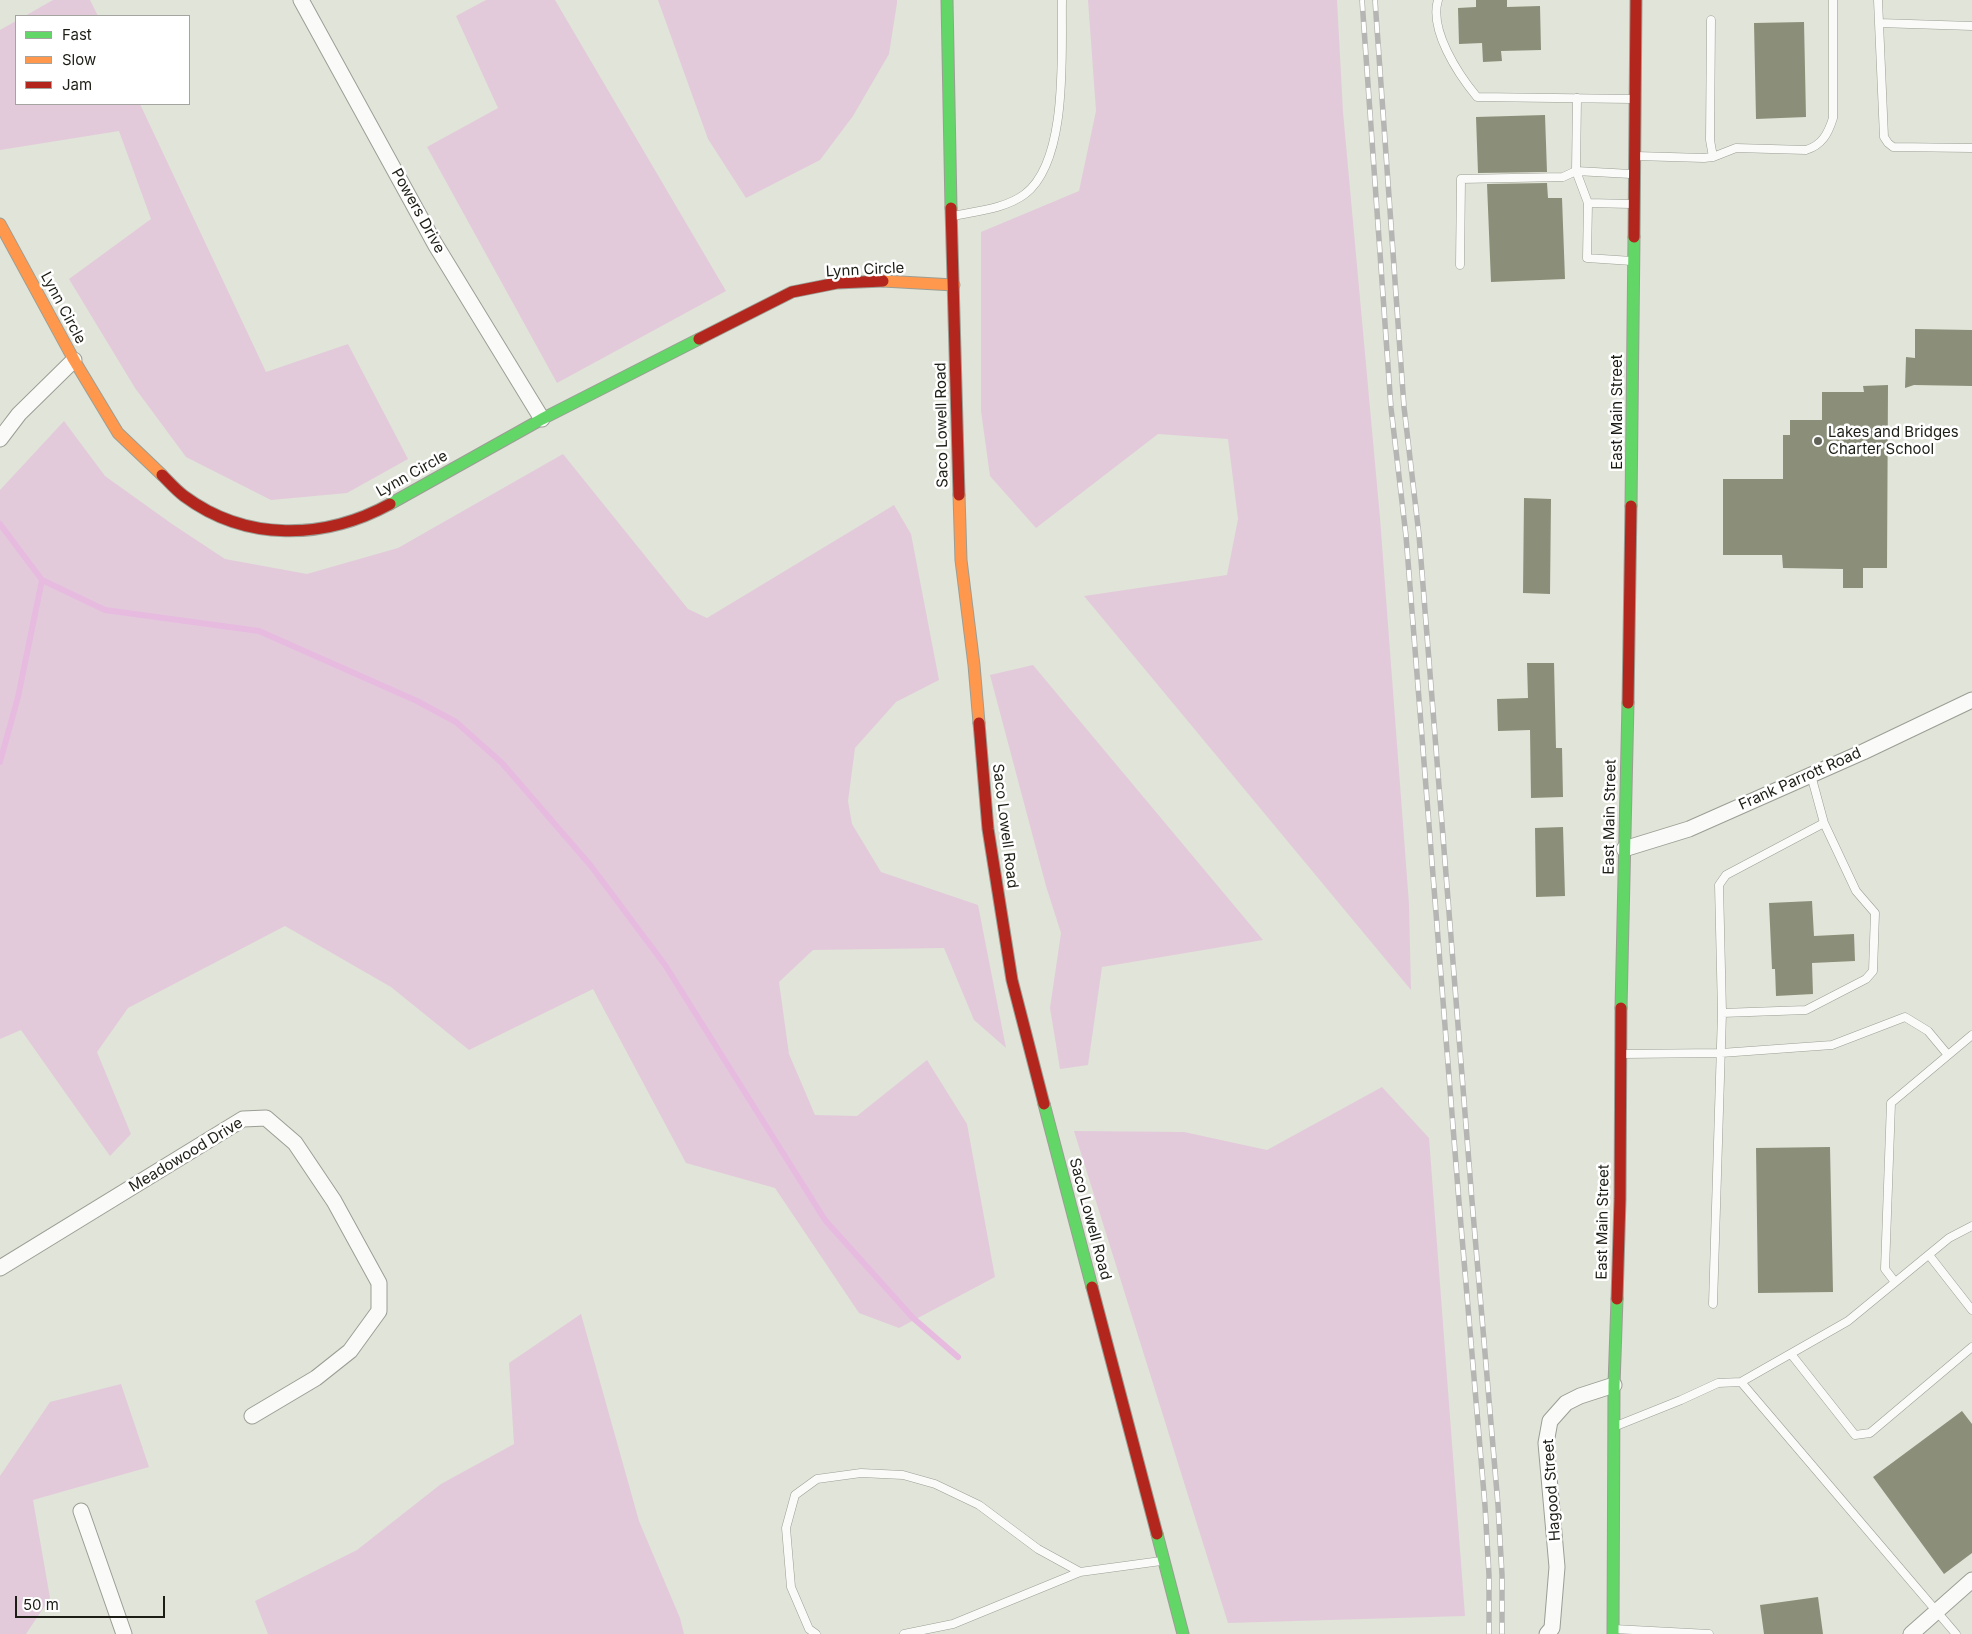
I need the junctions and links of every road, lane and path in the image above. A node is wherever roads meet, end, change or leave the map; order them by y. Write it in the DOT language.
graph roads {
  1 [pos="302,0"];
  2 [pos="947,0"];
  3 [pos="1062,0"];
  4 [pos="1438,0"];
  5 [pos="1636,0"];
  6 [pos="1834,0"];
  7 [pos="1878,0"];
  8 [pos="1711,20"];
  9 [pos="1879,23"];
  10 [pos="1972,26"];
  11 [pos="1577,98"];
  12 [pos="1635,99"];
  13 [pos="1972,148"];
  14 [pos="1634,156"];
  15 [pos="1713,156"];
  16 [pos="1576,170"];
  17 [pos="1633,174"];
  18 [pos="1588,203"];
  19 [pos="1633,204"];
  20 [pos="951,217"];
  21 [pos="0,224"];
  22 [pos="1633,261"];
  23 [pos="1460,265"];
  24 [pos="954,284"];
  25 [pos="74,360"];
  26 [pos="542,418"];
  27 [pos="0,439"];
  28 [pos="1972,700"];
  29 [pos="1810,775"];
  30 [pos="1824,823"];
  31 [pos="1624,849"];
  32 [pos="1722,1013"];
  33 [pos="1972,1034"];
  34 [pos="1721,1053"];
  35 [pos="1620,1054"];
  36 [pos="1948,1055"];
  37 [pos="1972,1226"];
  38 [pos="1928,1255"];
  39 [pos="0,1268"];
  40 [pos="1896,1282"];
  41 [pos="1713,1304"];
  42 [pos="1972,1310"];
  43 [pos="1972,1347"];
  44 [pos="1791,1354"];
  45 [pos="1741,1382"];
  46 [pos="1614,1386"];
  47 [pos="252,1416"];
  48 [pos="1614,1426"];
  49 [pos="81,1511"];
  50 [pos="1163,1561"];
  51 [pos="1080,1572"];
  52 [pos="1972,1580"];
  53 [pos="1937,1612"];
  54 [pos="1613,1631"];
  55 [pos="124,1634"];
  56 [pos="816,1634"];
  57 [pos="904,1634"];
  58 [pos="1183,1634"];
  59 [pos="1547,1634"];
  60 [pos="1710,1634"];
  61 [pos="1911,1634"];
  62 [pos="1956,1634"];
  1 -- 26 [label="street, Powers Drive"];
  2 -- 20 [label="street, Saco Lowell Road"];
  3 -- 20 [label="lane"];
  4 -- 11 [label="lane"];
  5 -- 12 [label="street, East Main Street"];
  6 -- 15 [label="lane"];
  7 -- 9 [label="lane"];
  8 -- 15 [label="lane"];
  9 -- 10 [label="lane"];
  9 -- 13 [label="lane"];
  11 -- 12 [label="lane"];
  11 -- 16 [label="lane"];
  12 -- 14 [label="street, East Main Street"];
  14 -- 15 [label="lane"];
  14 -- 17 [label="street, East Main Street"];
  16 -- 17 [label="lane"];
  16 -- 18 [label="lane"];
  16 -- 23 [label="lane"];
  17 -- 19 [label="street, East Main Street"];
  18 -- 19 [label="lane"];
  18 -- 22 [label="lane"];
  19 -- 22 [label="street, East Main Street"];
  20 -- 24 [label="street, Saco Lowell Road"];
  21 -- 25 [label="street, Lynn Circle"];
  22 -- 31 [label="street, East Main Street"];
  24 -- 26 [label="street, Lynn Circle"];
  24 -- 50 [label="street, Saco Lowell Road"];
  25 -- 26 [label="street, Lynn Circle"];
  25 -- 27 [label="street"];
  28 -- 29 [label="street, Frank Parrott Road"];
  29 -- 30 [label="lane"];
  29 -- 31 [label="street, Frank Parrott Road"];
  30 -- 32 [label="lane"];
  30 -- 32 [label="lane"];
  31 -- 35 [label="street, East Main Street"];
  32 -- 34 [label="lane"];
  33 -- 36 [label="lane"];
  34 -- 35 [label="lane"];
  34 -- 36 [label="lane"];
  34 -- 41 [label="lane"];
  35 -- 46 [label="street, East Main Street"];
  36 -- 40 [label="lane"];
  37 -- 38 [label="lane"];
  38 -- 40 [label="lane"];
  38 -- 42 [label="lane"];
  39 -- 47 [label="street, Meadowood Drive"];
  40 -- 44 [label="lane"];
  43 -- 44 [label="lane"];
  44 -- 45 [label="lane"];
  45 -- 48 [label="lane"];
  45 -- 53 [label="lane"];
  46 -- 48 [label="street, East Main Street"];
  46 -- 59 [label="street, Hagood Street"];
  48 -- 54 [label="street, East Main Street"];
  49 -- 55 [label="street"];
  50 -- 51 [label="lane"];
  50 -- 58 [label="street, Saco Lowell Road"];
  51 -- 56 [label="lane"];
  51 -- 57 [label="lane"];
  52 -- 53 [label="street"];
  53 -- 61 [label="street"];
  53 -- 62 [label="lane"];
  54 -- 60 [label="lane"];
}
